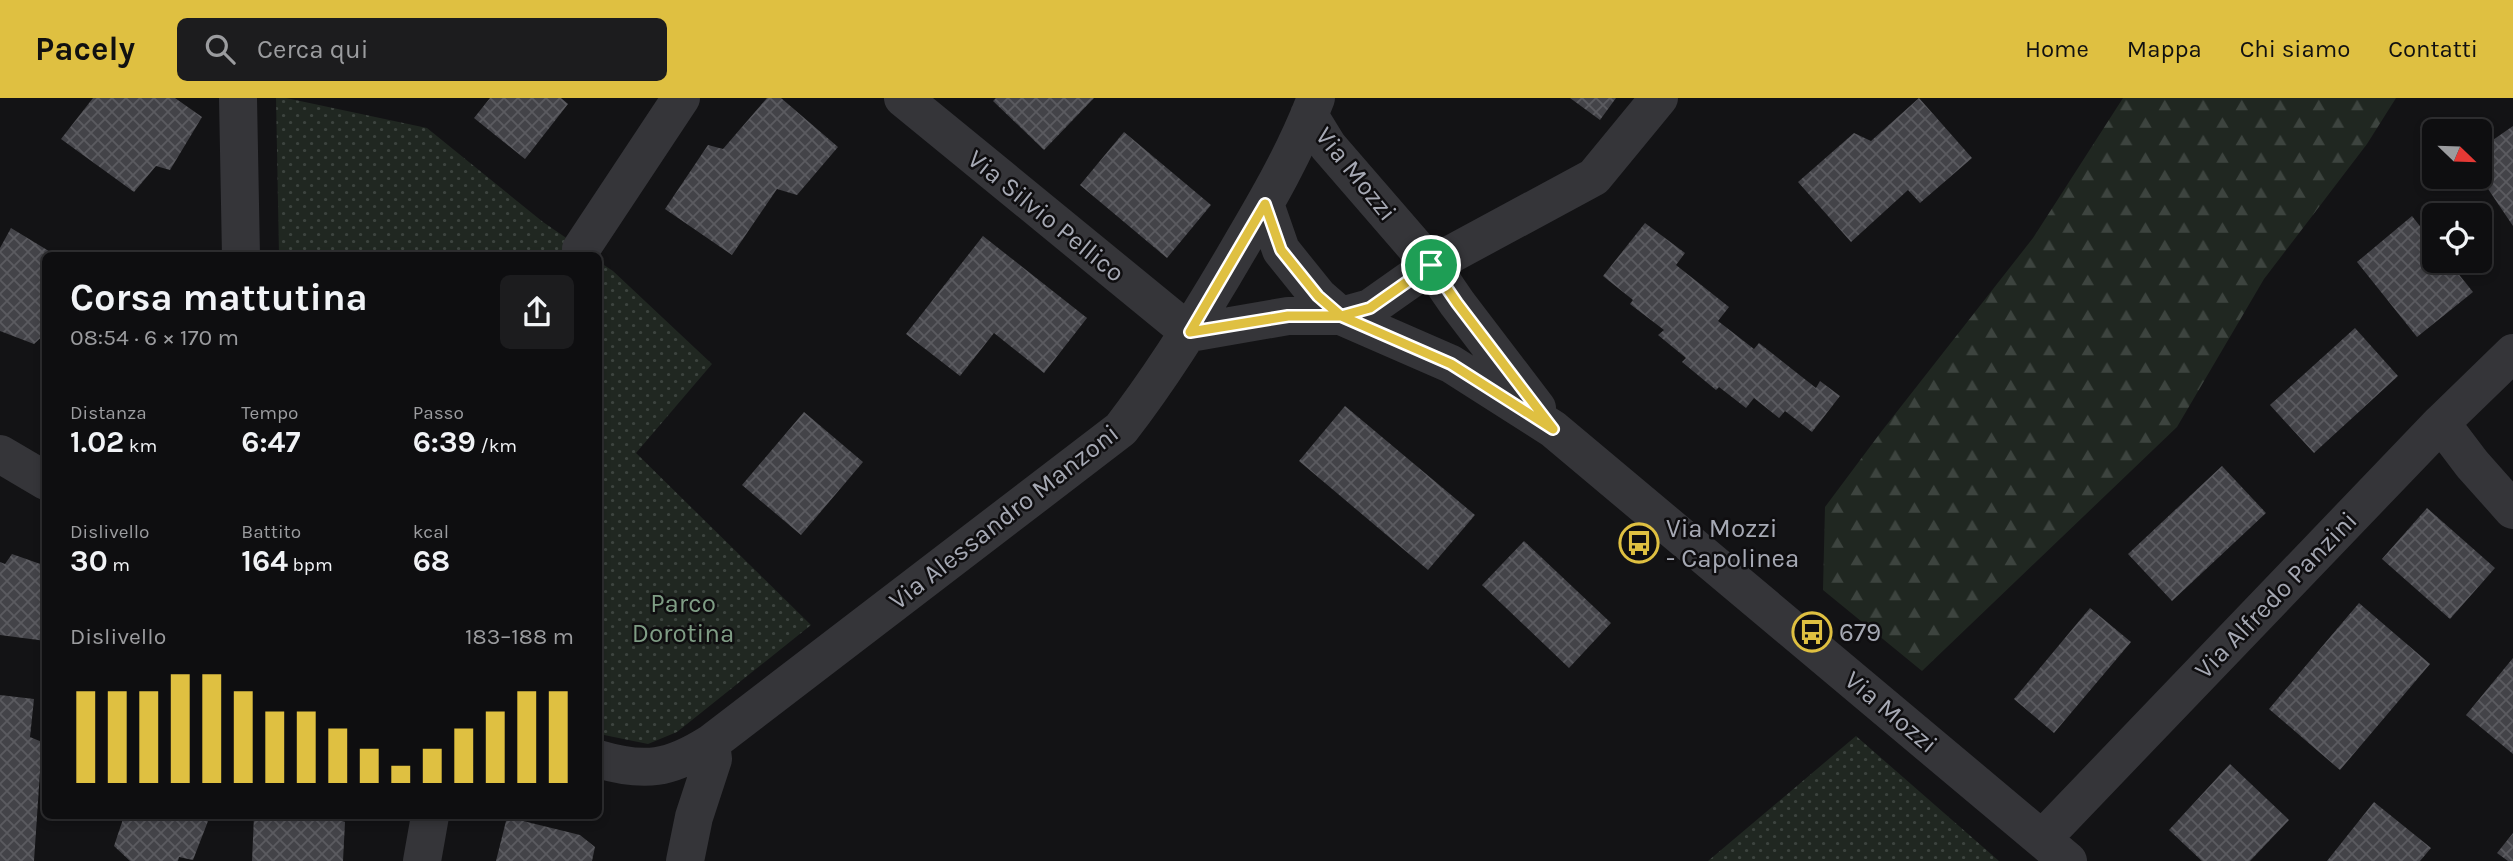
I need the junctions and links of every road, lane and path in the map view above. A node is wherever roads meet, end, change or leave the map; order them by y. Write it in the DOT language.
graph roads {
  1 [pos="238,98"];
  2 [pos="681,98"];
  3 [pos="903,98"];
  4 [pos="1659,98"];
  5 [pos="1313,107"];
  6 [pos="1265,204"];
  7 [pos="581,249"];
  8 [pos="241,252"];
  9 [pos="1431,265"];
  10 [pos="1341,316"];
  11 [pos="1190,332"];
  12 [pos="2513,354"];
  13 [pos="2441,423"];
  14 [pos="1553,429"];
  15 [pos="0,454"];
  16 [pos="42,479"];
  17 [pos="2513,510"];
  18 [pos="711,743"];
  19 [pos="602,760"];
  20 [pos="429,819"];
  21 [pos="2055,850"];
  22 [pos="422,861"];
  23 [pos="685,861"];
  1 -- 8 [label="street"];
  2 -- 7 [label="street"];
  3 -- 11 [label="street, Via Silvio Pellico"];
  4 -- 9 [label="street"];
  5 -- 6 [label="street, Via Alessandro Manzoni"];
  5 -- 9 [label="street, Via Mozzi"];
  6 -- 10 [label="street, Via Mozzi"];
  6 -- 11 [label="street, Via Alessandro Manzoni"];
  9 -- 10 [label="street, Via Mozzi"];
  9 -- 14 [label="street, Via Mozzi"];
  10 -- 11 [label="street, Via Mozzi"];
  10 -- 14 [label="street, Via Mozzi"];
  11 -- 18 [label="street, Via Alessandro Manzoni"];
  12 -- 13 [label="street, Via Alfredo Panzini"];
  13 -- 17 [label="street"];
  13 -- 21 [label="street, Via Alfredo Panzini"];
  14 -- 21 [label="street, Via Mozzi"];
  15 -- 16 [label="street"];
  18 -- 19 [label="street, Via Alessandro Manzoni"];
  18 -- 23 [label="street"];
  20 -- 22 [label="street"];
}
